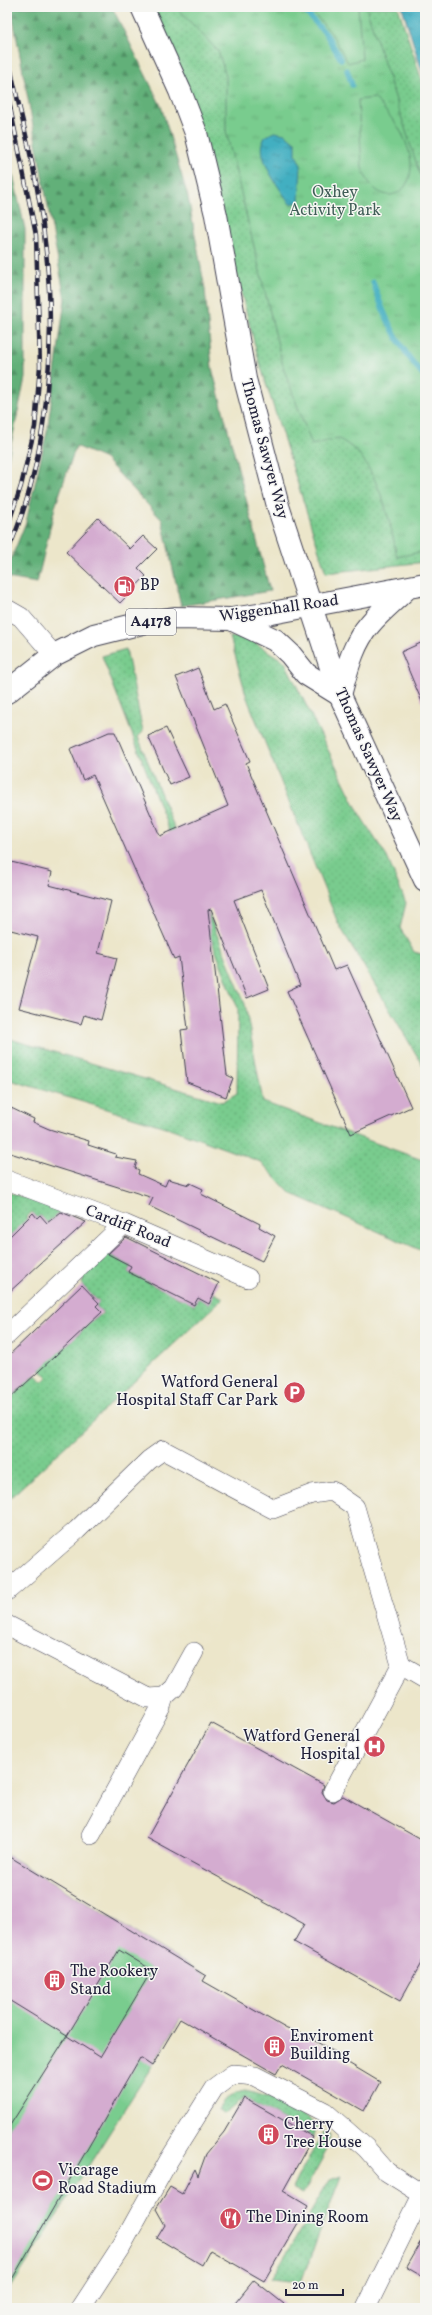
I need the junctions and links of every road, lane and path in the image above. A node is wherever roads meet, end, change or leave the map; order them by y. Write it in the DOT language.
graph roads {
  1 [pos="142,7"];
  2 [pos="415,586"];
  3 [pos="312,606"];
  4 [pos="7,609"];
  5 [pos="231,619"];
  6 [pos="54,655"];
  7 [pos="7,692"];
  8 [pos="340,695"];
  9 [pos="425,880"];
  10 [pos="7,1180"];
  11 [pos="124,1224"];
  12 [pos="248,1278"];
  13 [pos="7,1334"];
  14 [pos="7,1591"];
  15 [pos="7,1625"];
  16 [pos="194,1652"];
  17 [pos="401,1665"];
  18 [pos="425,1679"];
  19 [pos="164,1698"];
  20 [pos="333,1790"];
  21 [pos="91,1835"];
  22 [pos="424,2196"];
  23 [pos="81,2308"];
  24 [pos="366,2308"];
  1 -- 3 [label="street, Thomas Sawyer Way"];
  2 -- 3 [label="street, Wiggenhall Road / A4178"];
  2 -- 8 [label="street"];
  3 -- 5 [label="street, Wiggenhall Road / A4178"];
  3 -- 8 [label="street, Thomas Sawyer Way"];
  4 -- 6 [label="street"];
  5 -- 6 [label="street, Wiggenhall Road / A4178"];
  5 -- 8 [label="street"];
  6 -- 7 [label="street, Wiggenhall Road / A4178"];
  8 -- 9 [label="street, Thomas Sawyer Way"];
  10 -- 11 [label="street, Cardiff Road"];
  11 -- 12 [label="street, Cardiff Road"];
  11 -- 13 [label="street"];
  14 -- 17 [label="street"];
  15 -- 19 [label="street"];
  16 -- 19 [label="street"];
  17 -- 18 [label="street"];
  17 -- 20 [label="street"];
  19 -- 21 [label="street"];
  22 -- 23 [label="street"];
  22 -- 24 [label="street"];
}
